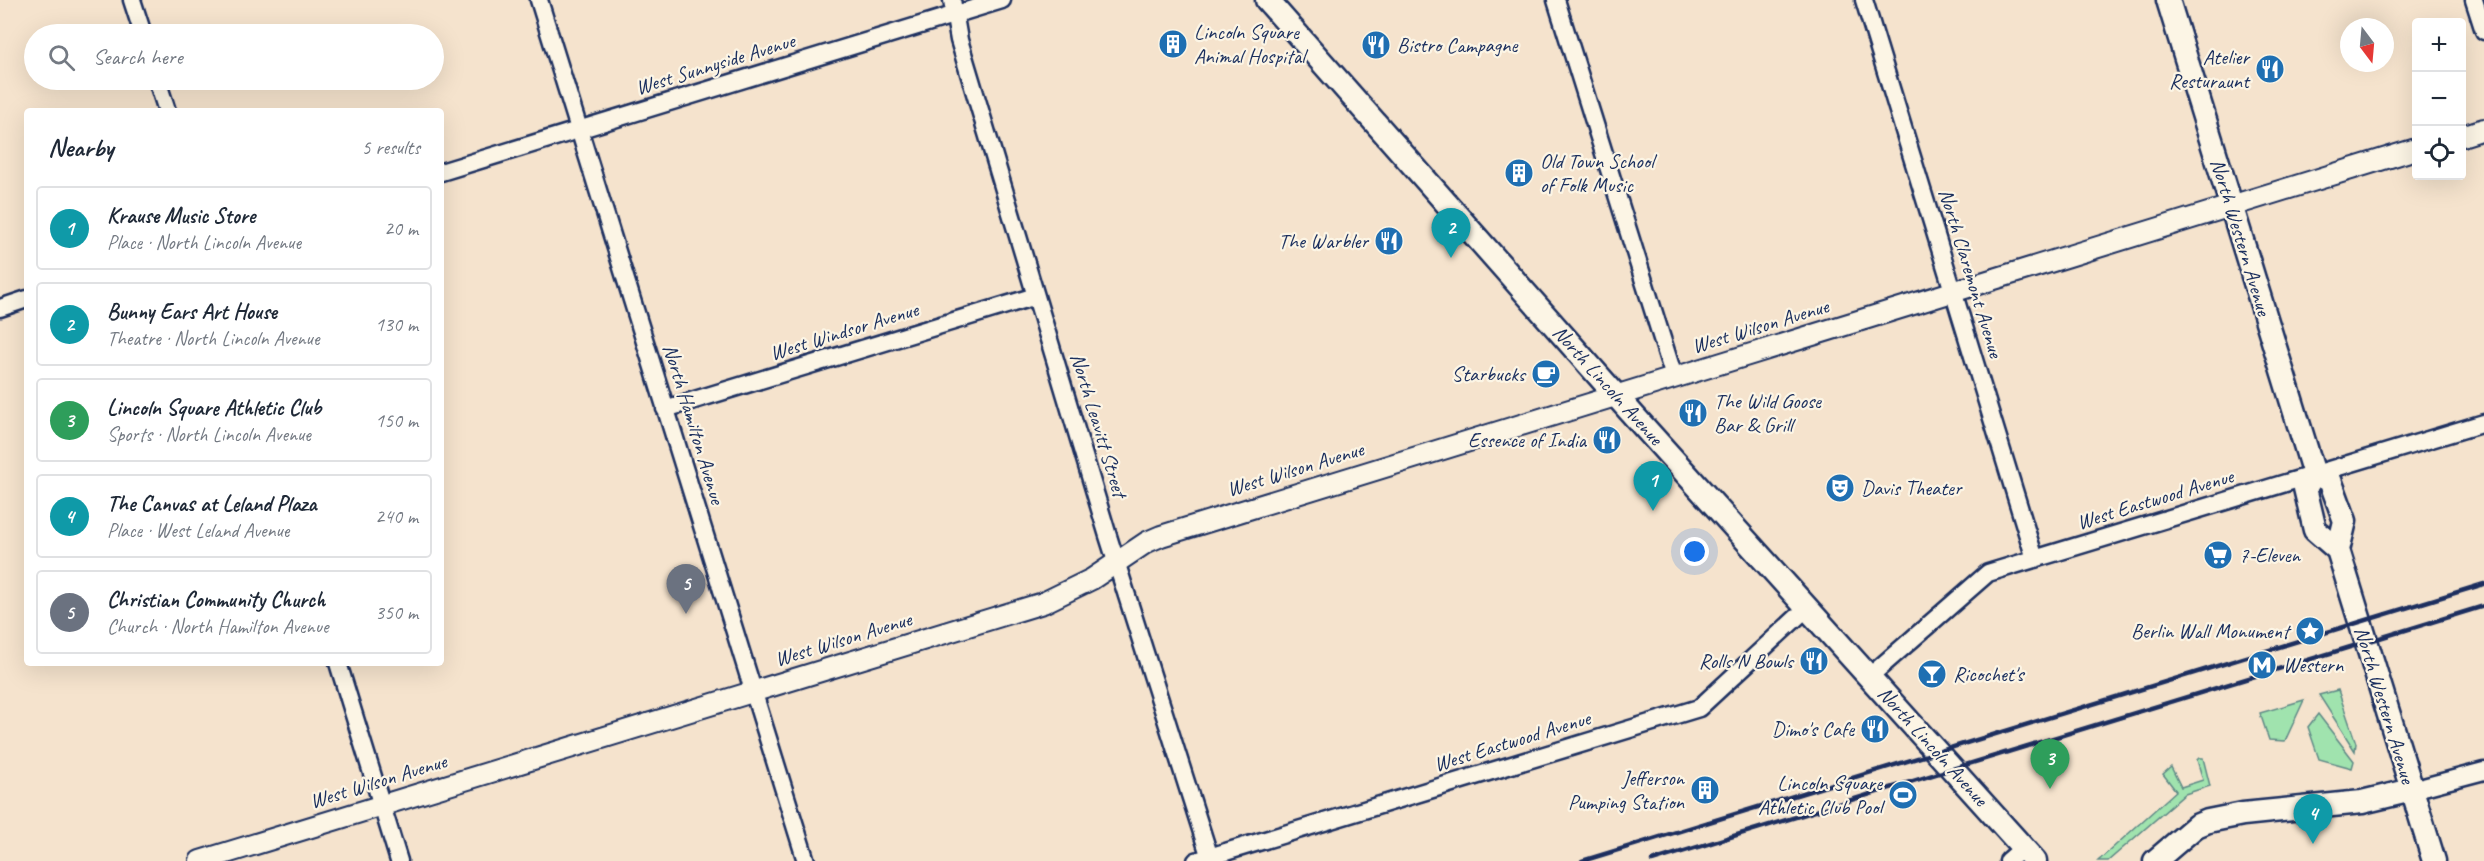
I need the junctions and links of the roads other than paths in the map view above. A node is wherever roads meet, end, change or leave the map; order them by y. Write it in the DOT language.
graph roads {
  1 [pos="132,0"];
  2 [pos="539,0"];
  3 [pos="1002,0"];
  4 [pos="1267,0"];
  5 [pos="1556,0"];
  6 [pos="1864,0"];
  7 [pos="2168,0"];
  8 [pos="2474,0"];
  9 [pos="953,7"];
  10 [pos="140,24"];
  11 [pos="2484,31"];
  12 [pos="160,90"];
  13 [pos="165,108"];
  14 [pos="579,129"];
  15 [pos="2484,129"];
  16 [pos="2466,135"];
  17 [pos="2412,150"];
  18 [pos="444,171"];
  19 [pos="2232,205"];
  20 [pos="1953,291"];
  21 [pos="1036,296"];
  22 [pos="24,300"];
  23 [pos="0,308"];
  24 [pos="1674,377"];
  25 [pos="1616,395"];
  26 [pos="666,409"];
  27 [pos="2484,423"];
  28 [pos="2314,474"];
  29 [pos="2035,559"];
  30 [pos="1117,562"];
  31 [pos="1808,607"];
  32 [pos="339,666"];
  33 [pos="1870,676"];
  34 [pos="753,691"];
  35 [pos="2484,771"];
  36 [pos="2412,790"];
  37 [pos="382,806"];
  38 [pos="2022,857"];
  39 [pos="1205,860"];
  40 [pos="200,861"];
  41 [pos="399,861"];
  42 [pos="806,861"];
  43 [pos="2155,861"];
  44 [pos="2434,861"];
  1 -- 10 [label="street"];
  2 -- 14 [label="street, North Hamilton Avenue"];
  3 -- 9 [label="street, West Sunnyside Avenue"];
  4 -- 25 [label="main road, North Lincoln Avenue"];
  5 -- 24 [label="street"];
  6 -- 20 [label="street, North Claremont Avenue"];
  7 -- 19 [label="main road, North Western Avenue"];
  8 -- 11 [label="street"];
  9 -- 14 [label="street, West Sunnyside Avenue"];
  9 -- 21 [label="street, North Leavitt Street"];
  12 -- 13 [label="street"];
  14 -- 18 [label="street, West Sunnyside Avenue"];
  14 -- 26 [label="street, North Hamilton Avenue"];
  15 -- 16 [label="street"];
  17 -- 19 [label="street, West Wilson Avenue"];
  19 -- 20 [label="street, West Wilson Avenue"];
  19 -- 28 [label="main road, North Western Avenue"];
  20 -- 24 [label="street, West Wilson Avenue"];
  20 -- 29 [label="street, North Claremont Avenue"];
  21 -- 26 [label="street, West Windsor Avenue"];
  21 -- 30 [label="street, North Leavitt Street"];
  22 -- 23 [label="street"];
  24 -- 25 [label="street, West Wilson Avenue"];
  25 -- 30 [label="street, West Wilson Avenue"];
  25 -- 31 [label="main road, North Lincoln Avenue"];
  26 -- 34 [label="street, North Hamilton Avenue"];
  27 -- 28 [label="street, West Eastwood Avenue"];
  28 -- 29 [label="street, West Eastwood Avenue"];
  28 -- 36 [label="main road, North Western Avenue"];
  29 -- 33 [label="street, West Eastwood Avenue"];
  30 -- 34 [label="street, West Wilson Avenue"];
  30 -- 39 [label="street, North Leavitt Street"];
  31 -- 33 [label="main road, North Lincoln Avenue"];
  31 -- 39 [label="street, West Eastwood Avenue"];
  32 -- 37 [label="street"];
  33 -- 38 [label="main road, North Lincoln Avenue"];
  34 -- 37 [label="street, West Wilson Avenue"];
  34 -- 42 [label="street, North Hamilton Avenue"];
  35 -- 36 [label="street"];
  36 -- 43 [label="main road"];
  36 -- 44 [label="main road, North Western Avenue"];
  37 -- 40 [label="street, West Wilson Avenue"];
  37 -- 41 [label="street"];
}
